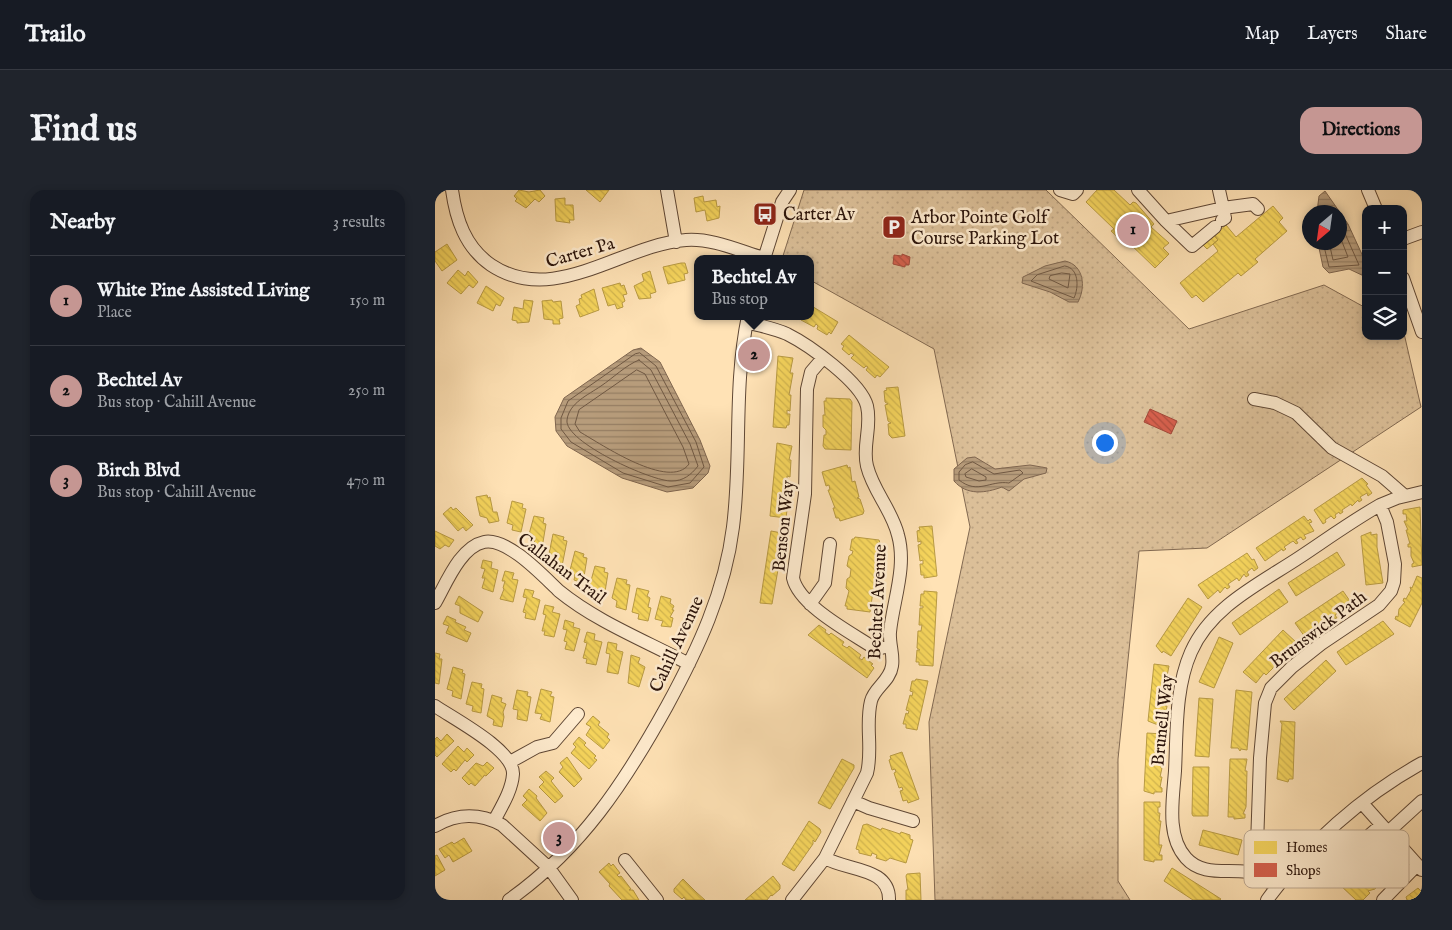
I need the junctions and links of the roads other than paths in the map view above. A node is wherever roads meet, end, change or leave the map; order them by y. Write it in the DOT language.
graph roads {
  1 [pos="452,190"];
  2 [pos="667,190"];
  3 [pos="789,190"];
  4 [pos="1060,190"];
  5 [pos="1077,190"];
  6 [pos="1138,190"];
  7 [pos="1219,190"];
  8 [pos="1368,190"];
  9 [pos="781,196"];
  10 [pos="1374,205"];
  11 [pos="1259,209"];
  12 [pos="1220,218"];
  13 [pos="1166,221"];
  14 [pos="1422,232"];
  15 [pos="1407,238"];
  16 [pos="676,242"];
  17 [pos="751,255"];
  18 [pos="765,255"];
  19 [pos="1407,289"];
  20 [pos="748,320"];
  21 [pos="751,320"];
  22 [pos="1422,332"];
  23 [pos="823,358"];
  24 [pos="1254,399"];
  25 [pos="1422,492"];
  26 [pos="1405,496"];
  27 [pos="1380,505"];
  28 [pos="830,544"];
  29 [pos="435,603"];
  30 [pos="810,604"];
  31 [pos="889,646"];
  32 [pos="689,664"];
  33 [pos="435,706"];
  34 [pos="578,714"];
  35 [pos="510,762"];
  36 [pos="1422,763"];
  37 [pos="853,801"];
  38 [pos="1422,801"];
  39 [pos="1361,803"];
  40 [pos="494,821"];
  41 [pos="913,821"];
  42 [pos="435,826"];
  43 [pos="1258,830"];
  44 [pos="1331,830"];
  45 [pos="1384,830"];
  46 [pos="1409,856"];
  47 [pos="825,858"];
  48 [pos="625,860"];
  49 [pos="1419,867"];
  50 [pos="549,868"];
  51 [pos="1244,873"];
  52 [pos="1409,876"];
  53 [pos="1276,888"];
  54 [pos="1396,888"];
  55 [pos="509,900"];
  56 [pos="572,900"];
  57 [pos="657,900"];
  58 [pos="792,900"];
  59 [pos="889,900"];
  60 [pos="1267,900"];
  61 [pos="1383,900"];
  1 -- 16 [label="street, Carter Pa"];
  2 -- 16 [label="street"];
  3 -- 9 [label="street"];
  4 -- 5 [label="street"];
  6 -- 13 [label="street"];
  7 -- 12 [label="street"];
  8 -- 10 [label="street"];
  9 -- 18 [label="street"];
  11 -- 12 [label="street"];
  12 -- 13 [label="street"];
  12 -- 13 [label="street"];
  14 -- 15 [label="street"];
  16 -- 17 [label="street, Carter Pa"];
  19 -- 22 [label="street"];
  20 -- 32 [label="street, Cahill Avenue"];
  21 -- 23 [label="street, Bechtel Avenue"];
  23 -- 30 [label="street, Benson Way"];
  23 -- 31 [label="street, Bechtel Avenue"];
  24 -- 26 [label="street"];
  25 -- 26 [label="street, Brunell Way"];
  26 -- 27 [label="street, Brunell Way"];
  27 -- 43 [label="street, Brunswick Path"];
  27 -- 51 [label="street, Brunell Way"];
  28 -- 30 [label="street"];
  29 -- 32 [label="street, Callahan Trail"];
  30 -- 31 [label="street, Benson Way"];
  31 -- 37 [label="street, Bechtel Avenue"];
  32 -- 50 [label="street, Cahill Avenue"];
  33 -- 35 [label="street"];
  34 -- 35 [label="street"];
  35 -- 40 [label="street"];
  36 -- 39 [label="street"];
  37 -- 41 [label="street"];
  37 -- 47 [label="street, Bechtel Avenue"];
  38 -- 45 [label="street"];
  39 -- 44 [label="street"];
  39 -- 45 [label="street"];
  40 -- 42 [label="street"];
  40 -- 50 [label="street"];
  46 -- 49 [label="street"];
  47 -- 58 [label="street, Bechtel Avenue"];
  47 -- 59 [label="street"];
  48 -- 57 [label="street"];
  49 -- 52 [label="street"];
  50 -- 55 [label="street, Cahill Avenue"];
  50 -- 56 [label="street"];
  53 -- 60 [label="street"];
  54 -- 61 [label="street"];
}
